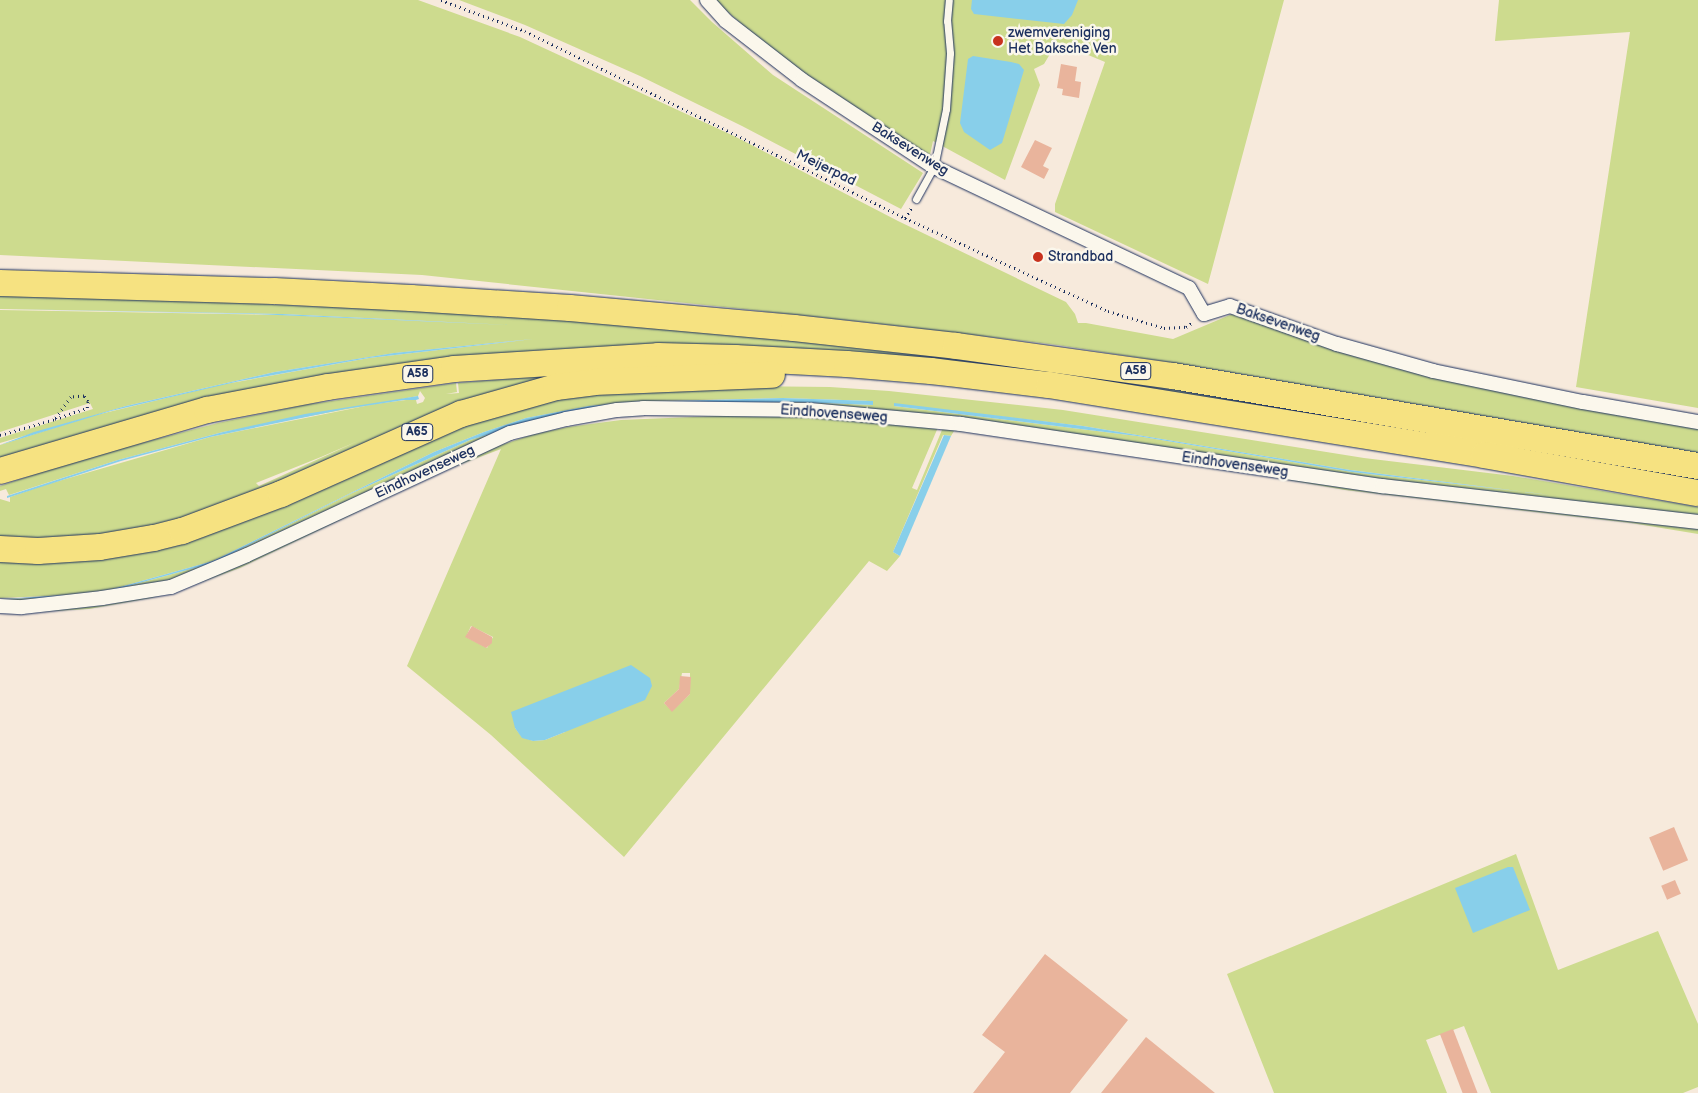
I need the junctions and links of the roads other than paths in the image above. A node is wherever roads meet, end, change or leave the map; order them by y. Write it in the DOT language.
graph roads {
  1 [pos="708,0"];
  2 [pos="949,0"];
  3 [pos="934,167"];
  4 [pos="916,199"];
  5 [pos="0,267"];
  6 [pos="0,283"];
  7 [pos="102,286"];
  8 [pos="847,364"];
  9 [pos="1698,422"];
  10 [pos="1698,466"];
  11 [pos="0,471"];
  12 [pos="1698,493"];
  13 [pos="1698,522"];
  14 [pos="0,549"];
  15 [pos="0,606"];
  1 -- 3 [label="street, Baksevenweg"];
  2 -- 3 [label="lane"];
  3 -- 4 [label="lane"];
  3 -- 9 [label="street, Baksevenweg"];
  5 -- 7 [label="highway, A58"];
  6 -- 7 [label="highway, A58"];
  7 -- 10 [label="highway, A58"];
  8 -- 11 [label="highway, A58"];
  8 -- 12 [label="highway, A58"];
  8 -- 14 [label="highway, A65"];
  13 -- 15 [label="street, Eindhovenseweg"];
}
